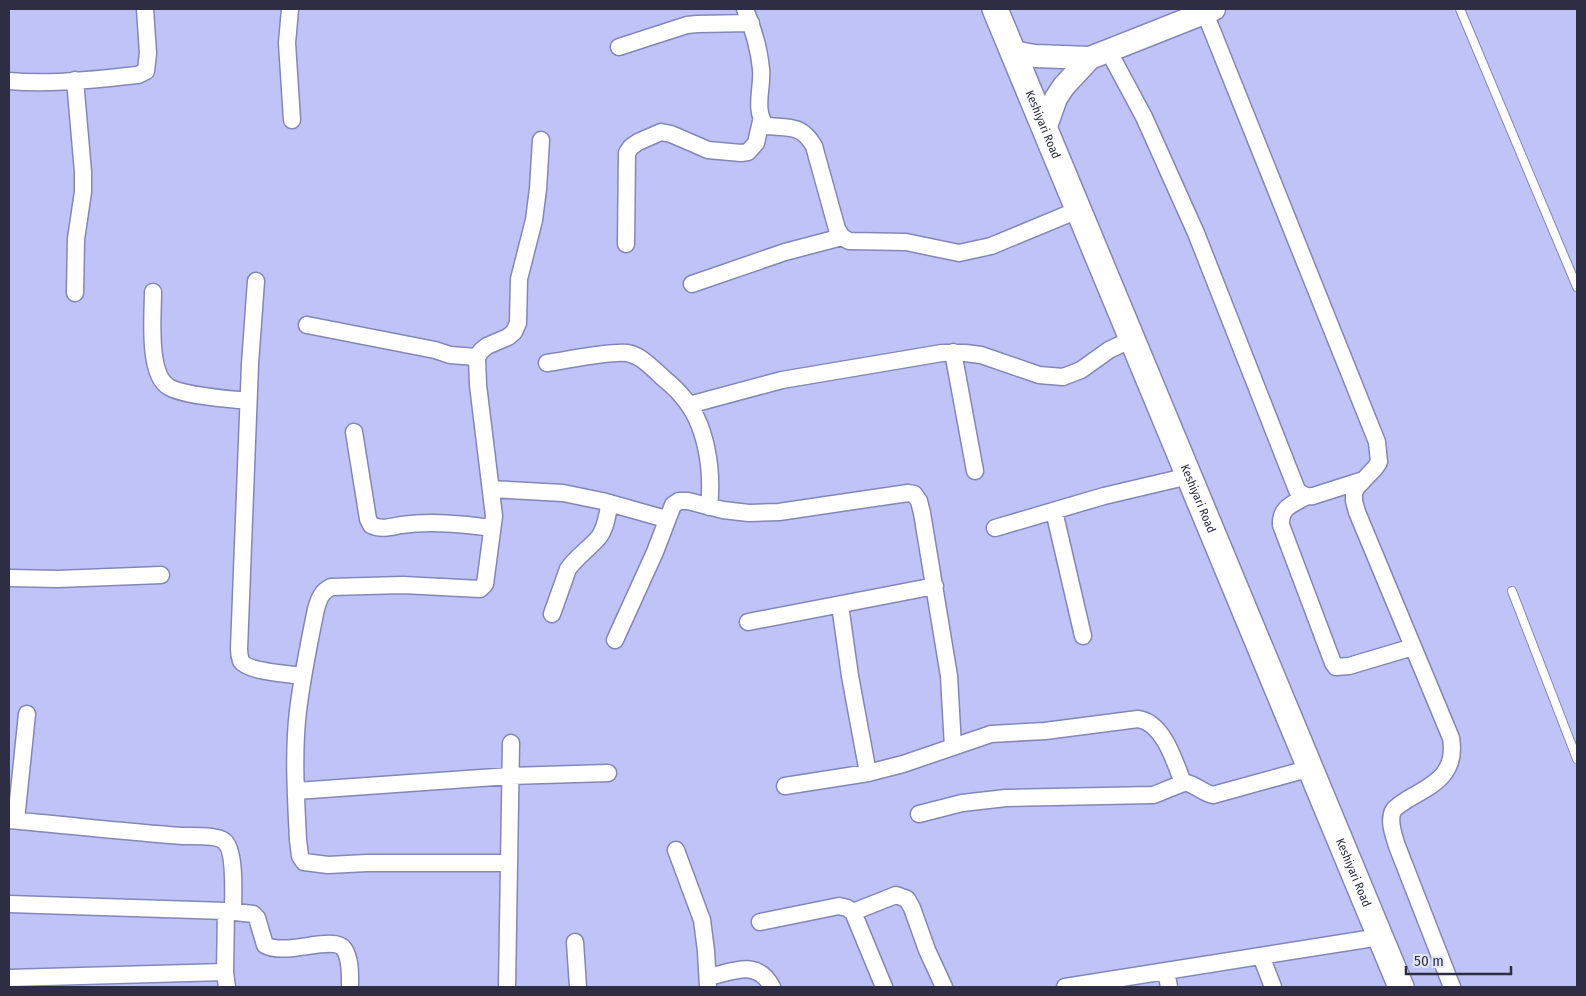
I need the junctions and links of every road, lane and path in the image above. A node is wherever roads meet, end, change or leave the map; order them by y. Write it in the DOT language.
graph roads {
  1 [pos="145,9"];
  2 [pos="290,9"];
  3 [pos="995,9"];
  4 [pos="1460,9"];
  5 [pos="1210,11"];
  6 [pos="748,16"];
  7 [pos="619,47"];
  8 [pos="1012,52"];
  9 [pos="1099,54"];
  10 [pos="75,80"];
  11 [pos="9,81"];
  12 [pos="292,120"];
  13 [pos="761,121"];
  14 [pos="1044,129"];
  15 [pos="541,140"];
  16 [pos="1078,210"];
  17 [pos="842,237"];
  18 [pos="626,244"];
  19 [pos="256,281"];
  20 [pos="692,284"];
  21 [pos="1577,287"];
  22 [pos="153,292"];
  23 [pos="75,293"];
  24 [pos="307,325"];
  25 [pos="1132,339"];
  26 [pos="953,352"];
  27 [pos="477,358"];
  28 [pos="547,363"];
  29 [pos="248,401"];
  30 [pos="689,405"];
  31 [pos="354,432"];
  32 [pos="975,471"];
  33 [pos="1189,476"];
  34 [pos="1363,480"];
  35 [pos="491,488"];
  36 [pos="1306,496"];
  37 [pos="610,503"];
  38 [pos="709,507"];
  39 [pos="1054,511"];
  40 [pos="666,519"];
  41 [pos="492,528"];
  42 [pos="995,528"];
  43 [pos="161,575"];
  44 [pos="9,578"];
  45 [pos="935,586"];
  46 [pos="1512,591"];
  47 [pos="840,605"];
  48 [pos="552,614"];
  49 [pos="748,622"];
  50 [pos="1083,636"];
  51 [pos="616,640"];
  52 [pos="1413,647"];
  53 [pos="303,676"];
  54 [pos="27,714"];
  55 [pos="511,743"];
  56 [pos="953,747"];
  57 [pos="1577,759"];
  58 [pos="1311,768"];
  59 [pos="608,773"];
  60 [pos="868,773"];
  61 [pos="510,776"];
  62 [pos="1183,783"];
  63 [pos="785,786"];
  64 [pos="296,790"];
  65 [pos="919,814"];
  66 [pos="12,820"];
  67 [pos="676,850"];
  68 [pos="509,863"];
  69 [pos="9,904"];
  70 [pos="230,911"];
  71 [pos="853,912"];
  72 [pos="760,922"];
  73 [pos="1380,937"];
  74 [pos="575,942"];
  75 [pos="1261,956"];
  76 [pos="9,978"];
  77 [pos="226,979"];
  78 [pos="1167,979"];
  79 [pos="708,982"];
  80 [pos="350,987"];
  81 [pos="507,987"];
  82 [pos="578,987"];
  83 [pos="772,987"];
  84 [pos="884,987"];
  85 [pos="944,987"];
  86 [pos="1065,987"];
  87 [pos="1273,987"];
  88 [pos="1401,987"];
  89 [pos="1452,987"];
  1 -- 10 [label="street"];
  2 -- 12 [label="street"];
  3 -- 8 [label="main road, Keshiyari Road"];
  4 -- 21 [label="lane"];
  5 -- 9 [label="street"];
  5 -- 34 [label="street"];
  6 -- 7 [label="street"];
  6 -- 13 [label="street"];
  8 -- 9 [label="street"];
  8 -- 14 [label="main road, Keshiyari Road"];
  9 -- 14 [label="street"];
  9 -- 36 [label="street"];
  10 -- 11 [label="street"];
  10 -- 23 [label="street"];
  13 -- 17 [label="street"];
  13 -- 18 [label="street"];
  14 -- 16 [label="main road, Keshiyari Road"];
  15 -- 27 [label="street"];
  16 -- 17 [label="street"];
  16 -- 25 [label="main road, Keshiyari Road"];
  17 -- 20 [label="street"];
  19 -- 29 [label="street"];
  22 -- 29 [label="street"];
  24 -- 27 [label="street"];
  25 -- 26 [label="street"];
  25 -- 33 [label="main road, Keshiyari Road"];
  26 -- 30 [label="street"];
  26 -- 32 [label="street"];
  27 -- 35 [label="street"];
  28 -- 30 [label="street"];
  29 -- 53 [label="street"];
  30 -- 38 [label="street"];
  31 -- 41 [label="street"];
  33 -- 39 [label="street"];
  33 -- 58 [label="main road, Keshiyari Road"];
  34 -- 36 [label="street"];
  34 -- 52 [label="street"];
  35 -- 37 [label="street"];
  35 -- 41 [label="street"];
  36 -- 52 [label="street"];
  37 -- 40 [label="street"];
  37 -- 48 [label="street"];
  38 -- 40 [label="street"];
  38 -- 45 [label="street"];
  39 -- 42 [label="street"];
  39 -- 50 [label="street"];
  40 -- 51 [label="street"];
  41 -- 53 [label="street"];
  43 -- 44 [label="street"];
  45 -- 47 [label="street"];
  45 -- 56 [label="street"];
  46 -- 57 [label="lane"];
  47 -- 49 [label="street"];
  47 -- 60 [label="street"];
  52 -- 89 [label="street"];
  53 -- 64 [label="street"];
  54 -- 66 [label="street"];
  55 -- 61 [label="street"];
  56 -- 60 [label="street"];
  56 -- 62 [label="street"];
  58 -- 62 [label="street"];
  58 -- 73 [label="main road, Keshiyari Road"];
  59 -- 61 [label="street"];
  60 -- 63 [label="street"];
  61 -- 64 [label="street"];
  61 -- 68 [label="street"];
  62 -- 65 [label="street"];
  64 -- 68 [label="street"];
  66 -- 70 [label="street"];
  67 -- 79 [label="street"];
  68 -- 81 [label="street"];
  69 -- 70 [label="street"];
  70 -- 77 [label="street"];
  70 -- 80 [label="street"];
  71 -- 72 [label="street"];
  71 -- 84 [label="street"];
  71 -- 85 [label="street"];
  73 -- 75 [label="street"];
  73 -- 88 [label="main road, Keshiyari Road"];
  74 -- 82 [label="street"];
  75 -- 78 [label="street"];
  75 -- 87 [label="street"];
  76 -- 77 [label="street"];
  78 -- 86 [label="street"];
  79 -- 83 [label="street"];
}
